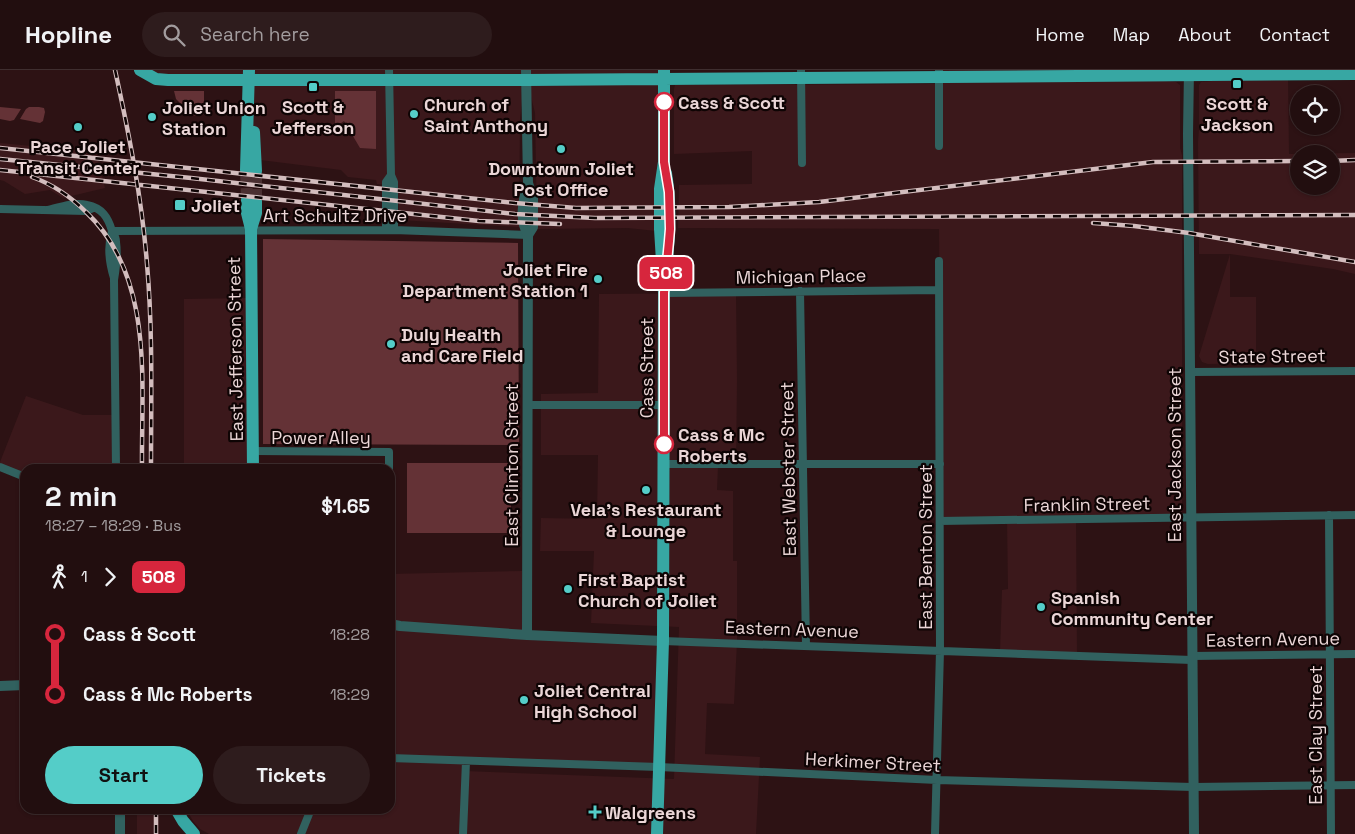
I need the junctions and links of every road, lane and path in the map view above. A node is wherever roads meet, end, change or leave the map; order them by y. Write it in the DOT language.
graph roads {
  1 [pos="144,72"];
  2 [pos="1189,72"];
  3 [pos="1326,72"];
  4 [pos="664,74"];
  5 [pos="801,74"];
  6 [pos="939,74"];
  7 [pos="1355,74"];
  8 [pos="249,75"];
  9 [pos="389,75"];
  10 [pos="526,75"];
  11 [pos="939,146"];
  12 [pos="802,163"];
  13 [pos="251,170"];
  14 [pos="252,201"];
  15 [pos="0,209"];
  16 [pos="251,229"];
  17 [pos="390,230"];
  18 [pos="112,231"];
  19 [pos="528,235"];
  20 [pos="939,261"];
  21 [pos="939,290"];
  22 [pos="800,291"];
  23 [pos="664,293"];
  24 [pos="1355,371"];
  25 [pos="1190,372"];
  26 [pos="528,405"];
  27 [pos="664,405"];
  28 [pos="253,451"];
  29 [pos="116,464"];
  30 [pos="254,464"];
  31 [pos="389,464"];
  32 [pos="664,464"];
  33 [pos="803,464"];
  34 [pos="940,464"];
  35 [pos="0,467"];
  36 [pos="20,475"];
  37 [pos="1329,515"];
  38 [pos="1355,515"];
  39 [pos="1191,517"];
  40 [pos="940,521"];
  41 [pos="395,625"];
  42 [pos="527,635"];
  43 [pos="664,640"];
  44 [pos="806,646"];
  45 [pos="940,651"];
  46 [pos="1355,654"];
  47 [pos="1330,655"];
  48 [pos="1192,658"];
  49 [pos="20,685"];
  50 [pos="0,686"];
  51 [pos="395,758"];
  52 [pos="466,761"];
  53 [pos="659,767"];
  54 [pos="937,780"];
  55 [pos="1355,785"];
  56 [pos="1330,786"];
  57 [pos="1193,787"];
  58 [pos="120,814"];
  59 [pos="178,814"];
  60 [pos="309,814"];
  61 [pos="120,834"];
  62 [pos="194,834"];
  63 [pos="300,834"];
  64 [pos="463,834"];
  65 [pos="657,834"];
  66 [pos="935,834"];
  67 [pos="1194,834"];
  68 [pos="1331,834"];
  1 -- 8 [label="main road"];
  2 -- 3 [label="main road"];
  2 -- 6 [label="main road"];
  2 -- 25 [label="street, East Jackson Street"];
  3 -- 7 [label="main road"];
  4 -- 5 [label="main road"];
  4 -- 10 [label="main road"];
  4 -- 23 [label="main road, Cass Street"];
  5 -- 6 [label="main road"];
  5 -- 12 [label="street"];
  6 -- 11 [label="street"];
  8 -- 9 [label="main road"];
  8 -- 13 [label="main road"];
  9 -- 10 [label="main road"];
  9 -- 17 [label="street"];
  10 -- 19 [label="street, East Clinton Street"];
  14 -- 16 [label="main road, East Jefferson Street"];
  15 -- 18 [label="street"];
  16 -- 17 [label="street, Art Schultz Drive"];
  16 -- 18 [label="street, Art Schultz Drive"];
  16 -- 28 [label="main road, East Jefferson Street"];
  17 -- 19 [label="street, Art Schultz Drive"];
  18 -- 29 [label="street"];
  19 -- 26 [label="street, East Clinton Street"];
  20 -- 21 [label="street, East Benton Street"];
  21 -- 22 [label="street, Michigan Place"];
  21 -- 34 [label="street, East Benton Street"];
  22 -- 23 [label="street, Michigan Place"];
  22 -- 33 [label="street, East Webster Street"];
  23 -- 27 [label="main road, Cass Street"];
  24 -- 25 [label="street, State Street"];
  25 -- 39 [label="street, East Jackson Street"];
  26 -- 27 [label="street"];
  26 -- 42 [label="street, East Clinton Street"];
  27 -- 32 [label="main road, Cass Street"];
  28 -- 30 [label="main road, East Jefferson Street"];
  28 -- 31 [label="street, Power Alley"];
  32 -- 33 [label="street"];
  32 -- 43 [label="main road, Cass Street"];
  33 -- 34 [label="street"];
  33 -- 44 [label="street, East Webster Street"];
  34 -- 40 [label="street, East Benton Street"];
  35 -- 36 [label="street"];
  37 -- 38 [label="street, Franklin Street"];
  37 -- 39 [label="street, Franklin Street"];
  37 -- 47 [label="street, East Clay Street"];
  39 -- 40 [label="street, Franklin Street"];
  39 -- 48 [label="street, East Jackson Street"];
  40 -- 45 [label="street, East Benton Street"];
  41 -- 42 [label="street, Eastern Avenue"];
  42 -- 43 [label="street, Eastern Avenue"];
  43 -- 44 [label="street, Eastern Avenue"];
  43 -- 53 [label="main road, Cass Street"];
  44 -- 45 [label="street, Eastern Avenue"];
  45 -- 48 [label="street, Eastern Avenue"];
  45 -- 54 [label="street, East Benton Street"];
  46 -- 47 [label="street, Eastern Avenue"];
  47 -- 48 [label="street, Eastern Avenue"];
  47 -- 56 [label="street, East Clay Street"];
  48 -- 57 [label="street, East Jackson Street"];
  49 -- 50 [label="street"];
  51 -- 52 [label="street, Herkimer Street"];
  52 -- 53 [label="street, Herkimer Street"];
  52 -- 64 [label="street"];
  53 -- 54 [label="street, Herkimer Street"];
  53 -- 65 [label="main road, Cass Street"];
  54 -- 57 [label="street, Herkimer Street"];
  54 -- 66 [label="street, East Benton Street"];
  55 -- 56 [label="street, Herkimer Street"];
  56 -- 57 [label="street, Herkimer Street"];
  56 -- 68 [label="street, East Clay Street"];
  57 -- 67 [label="street, East Jackson Street"];
  58 -- 61 [label="street"];
  59 -- 62 [label="main road"];
  60 -- 63 [label="street"];
}
